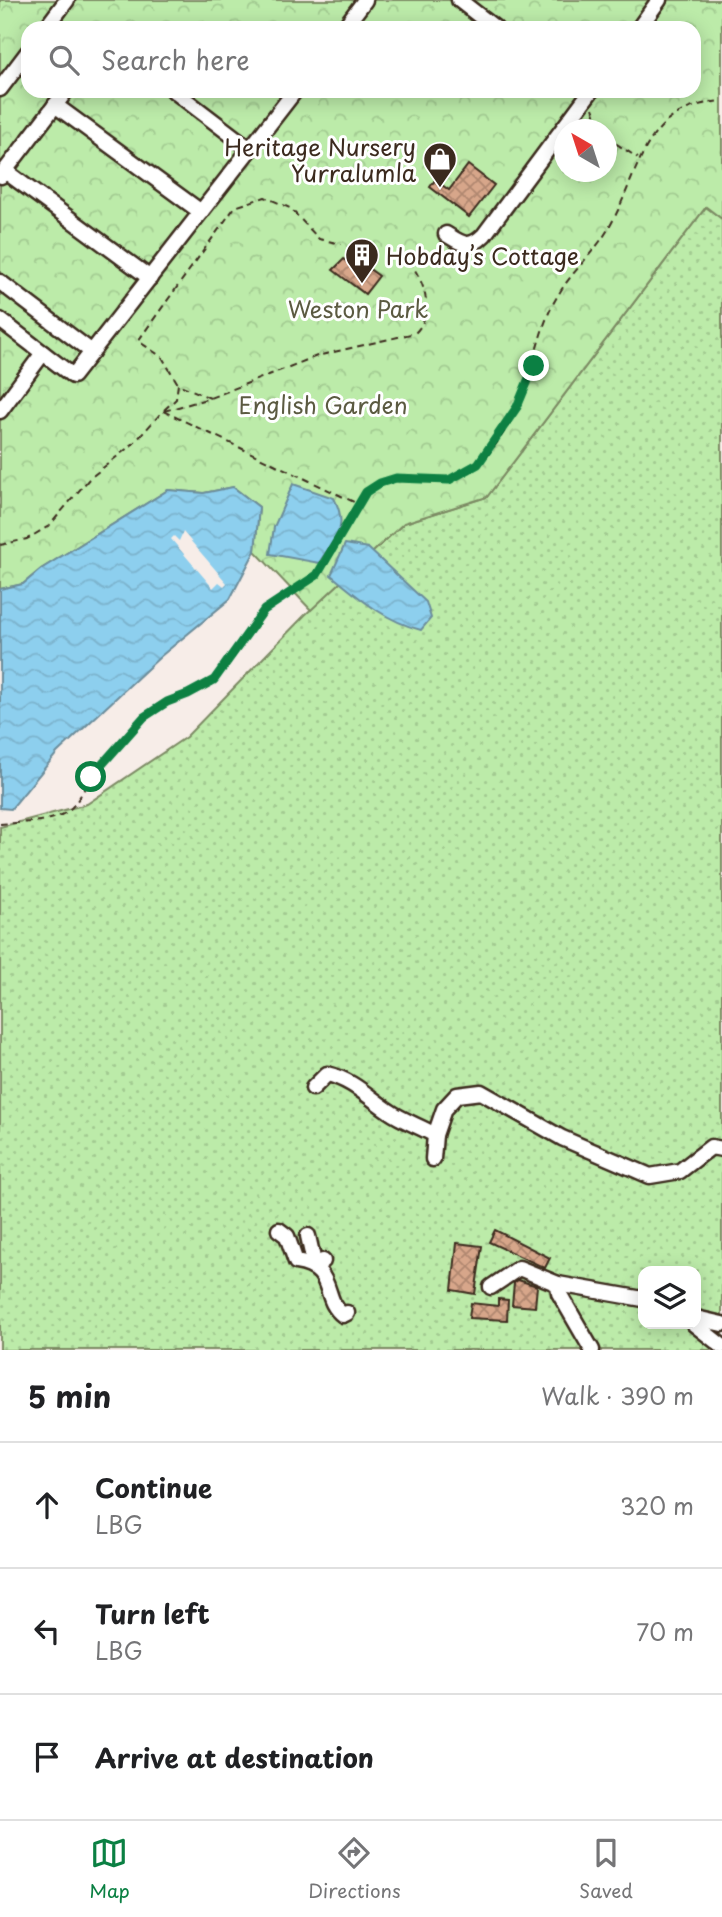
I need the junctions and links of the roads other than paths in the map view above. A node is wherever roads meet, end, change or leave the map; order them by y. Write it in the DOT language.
graph roads {
  1 [pos="67,0"];
  2 [pos="365,0"];
  3 [pos="459,0"];
  4 [pos="659,0"];
  5 [pos="51,21"];
  6 [pos="349,21"];
  7 [pos="486,21"];
  8 [pos="644,21"];
  9 [pos="21,61"];
  10 [pos="0,89"];
  11 [pos="60,98"];
  12 [pos="183,98"];
  13 [pos="290,98"];
  14 [pos="581,98"];
  15 [pos="55,105"];
  16 [pos="250,149"];
  17 [pos="3,174"];
  18 [pos="201,212"];
  19 [pos="446,234"];
  20 [pos="150,278"];
  21 [pos="0,282"];
  22 [pos="0,320"];
  23 [pos="92,352"];
  24 [pos="43,353"];
  25 [pos="0,411"];
  26 [pos="313,1088"];
  27 [pos="435,1135"];
  28 [pos="722,1149"];
  29 [pos="433,1159"];
  30 [pos="279,1230"];
  31 [pos="308,1236"];
  32 [pos="319,1264"];
  33 [pos="558,1284"];
  34 [pos="491,1287"];
  35 [pos="638,1298"];
  36 [pos="346,1313"];
  37 [pos="701,1319"];
  38 [pos="722,1324"];
  39 [pos="700,1329"];
  40 [pos="722,1346"];
  41 [pos="592,1350"];
  1 -- 5 [label="street"];
  2 -- 6 [label="street"];
  3 -- 7 [label="street"];
  4 -- 8 [label="street"];
  9 -- 10 [label="street"];
  11 -- 15 [label="street"];
  12 -- 16 [label="street"];
  13 -- 16 [label="street"];
  14 -- 19 [label="street"];
  15 -- 17 [label="street"];
  15 -- 18 [label="street"];
  16 -- 18 [label="street"];
  17 -- 20 [label="street"];
  18 -- 20 [label="street"];
  20 -- 23 [label="street"];
  21 -- 23 [label="street"];
  22 -- 24 [label="street"];
  23 -- 24 [label="street"];
  24 -- 25 [label="street"];
  26 -- 27 [label="street"];
  27 -- 28 [label="street"];
  27 -- 29 [label="street"];
  30 -- 32 [label="street"];
  31 -- 32 [label="street"];
  32 -- 36 [label="street"];
  33 -- 34 [label="street"];
  33 -- 35 [label="street"];
  33 -- 41 [label="street"];
  37 -- 38 [label="street"];
  39 -- 40 [label="street"];
}
